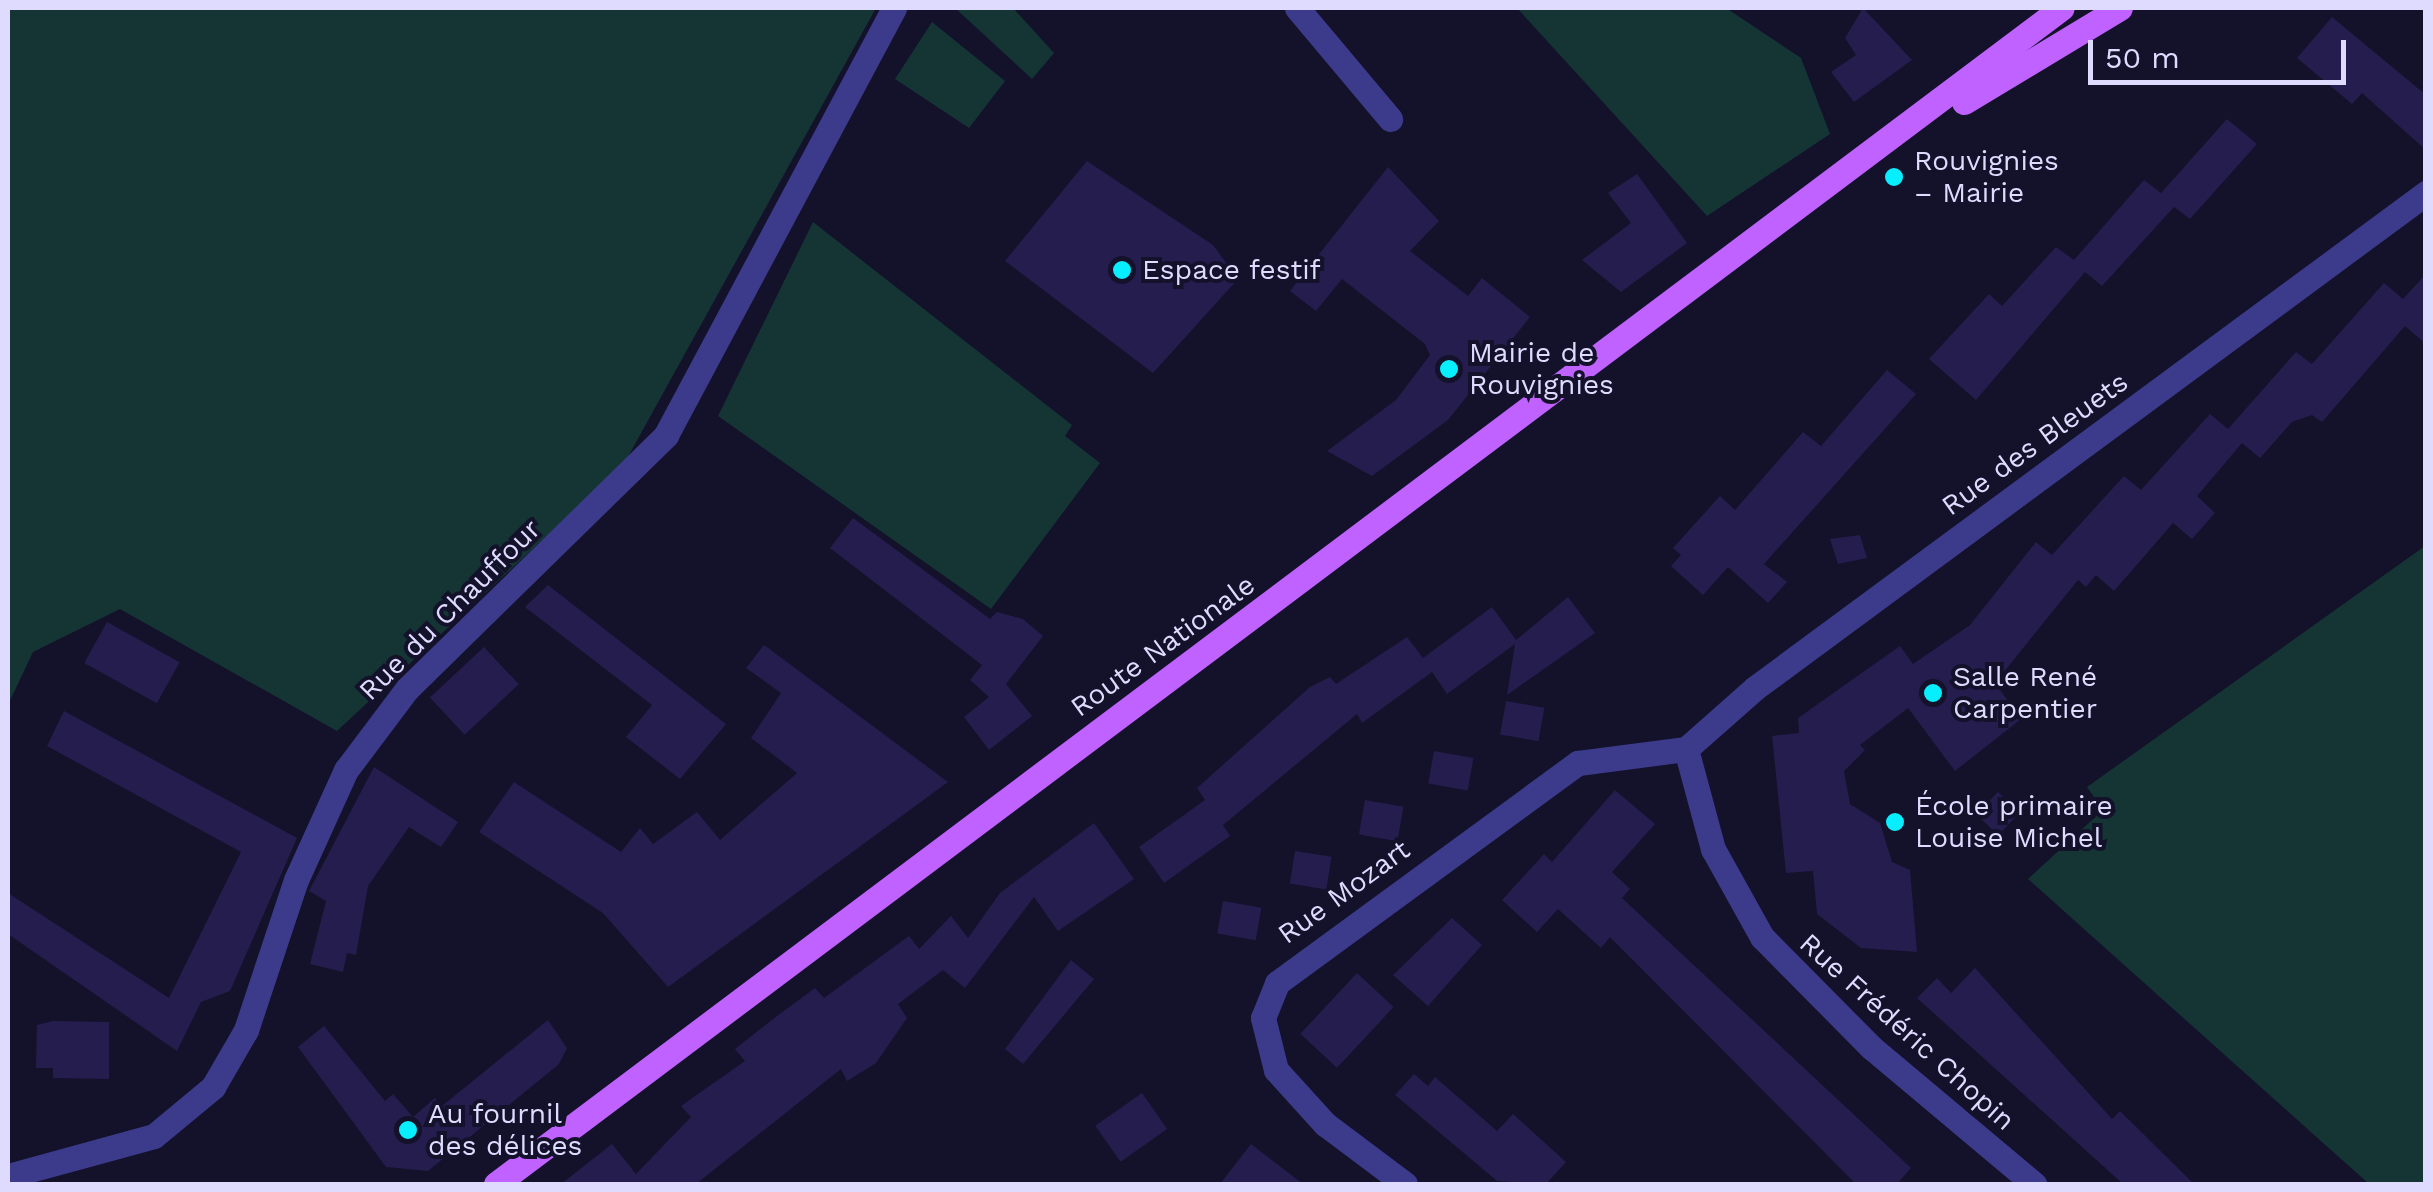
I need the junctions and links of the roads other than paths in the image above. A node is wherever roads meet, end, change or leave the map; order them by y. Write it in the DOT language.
graph roads {
  1 [pos="894,8"];
  2 [pos="1297,8"];
  3 [pos="2062,8"];
  4 [pos="2120,8"];
  5 [pos="1390,120"];
  6 [pos="1870,160"];
  7 [pos="2426,193"];
  8 [pos="1686,750"];
  9 [pos="8,1176"];
  10 [pos="496,1184"];
  11 [pos="1405,1184"];
  12 [pos="2034,1184"];
  1 -- 9 [label="street, Rue du Chauffour"];
  2 -- 5 [label="street"];
  3 -- 6 [label="main road, Route Nationale"];
  4 -- 6 [label="main road, Route Nationale"];
  6 -- 10 [label="main road, Route Nationale"];
  7 -- 8 [label="street, Rue des Bleuets"];
  8 -- 11 [label="street, Rue Mozart"];
  8 -- 12 [label="street, Rue Frédéric Chopin"];
}
